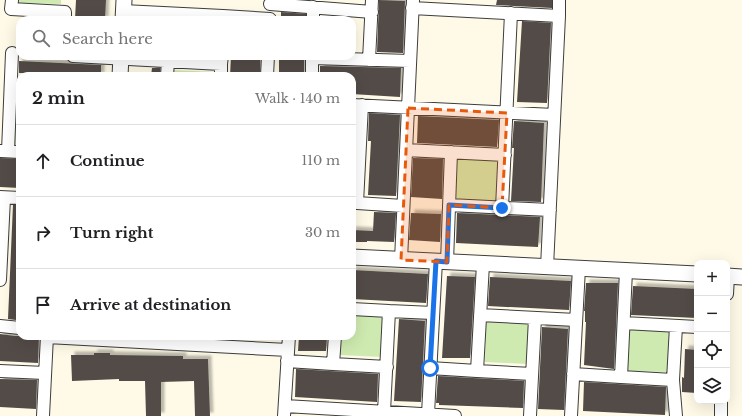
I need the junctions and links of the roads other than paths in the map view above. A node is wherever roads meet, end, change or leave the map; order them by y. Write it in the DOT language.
graph roads {
  1 [pos="559,0"];
  2 [pos="270,2"];
  3 [pos="413,4"];
  4 [pos="8,6"];
  5 [pos="372,6"];
  6 [pos="313,7"];
  7 [pos="124,10"];
  8 [pos="65,11"];
  9 [pos="511,13"];
  10 [pos="198,16"];
  11 [pos="270,16"];
  12 [pos="313,16"];
  13 [pos="559,16"];
  14 [pos="0,52"];
  15 [pos="16,53"];
  16 [pos="356,59"];
  17 [pos="121,60"];
  18 [pos="156,60"];
  19 [pos="222,60"];
  20 [pos="268,60"];
  21 [pos="312,60"];
  22 [pos="369,60"];
  23 [pos="168,61"];
  24 [pos="410,61"];
  25 [pos="120,72"];
  26 [pos="167,72"];
  27 [pos="221,72"];
  28 [pos="267,72"];
  29 [pos="312,72"];
  30 [pos="15,99"];
  31 [pos="357,105"];
  32 [pos="408,108"];
  33 [pos="507,113"];
  34 [pos="554,115"];
  35 [pos="356,150"];
  36 [pos="406,150"];
  37 [pos="4,151"];
  38 [pos="16,152"];
  39 [pos="451,152"];
  40 [pos="505,155"];
  41 [pos="2,197"];
  42 [pos="16,198"];
  43 [pos="356,203"];
  44 [pos="449,205"];
  45 [pos="403,206"];
  46 [pos="502,208"];
  47 [pos="550,210"];
  48 [pos="356,257"];
  49 [pos="401,260"];
  50 [pos="441,262"];
  51 [pos="482,264"];
  52 [pos="547,267"];
  53 [pos="578,268"];
  54 [pos="626,271"];
  55 [pos="694,274"];
  56 [pos="0,280"];
  57 [pos="356,309"];
  58 [pos="389,311"];
  59 [pos="433,313"];
  60 [pos="480,315"];
  61 [pos="535,318"];
  62 [pos="576,320"];
  63 [pos="624,323"];
  64 [pos="0,326"];
  65 [pos="676,326"];
  66 [pos="694,327"];
  67 [pos="16,328"];
  68 [pos="47,340"];
  69 [pos="187,340"];
  70 [pos="289,340"];
  71 [pos="335,340"];
  72 [pos="288,356"];
  73 [pos="333,364"];
  74 [pos="387,367"];
  75 [pos="430,368"];
  76 [pos="0,371"];
  77 [pos="477,371"];
  78 [pos="45,373"];
  79 [pos="532,374"];
  80 [pos="573,374"];
  81 [pos="621,377"];
  82 [pos="673,380"];
  83 [pos="722,404"];
  84 [pos="285,411"];
  85 [pos="331,412"];
  86 [pos="384,412"];
  87 [pos="370,414"];
  88 [pos="420,415"];
  89 [pos="43,416"];
  90 [pos="455,416"];
  91 [pos="530,416"];
  92 [pos="571,416"];
  93 [pos="676,416"];
  94 [pos="721,416"];
  1 -- 13 [label="street"];
  2 -- 6 [label="street"];
  2 -- 11 [label="street"];
  3 -- 9 [label="street"];
  3 -- 24 [label="street"];
  4 -- 8 [label="street"];
  5 -- 6 [label="street"];
  5 -- 22 [label="street"];
  6 -- 12 [label="street"];
  7 -- 10 [label="street"];
  9 -- 13 [label="street"];
  9 -- 33 [label="street"];
  13 -- 34 [label="street"];
  14 -- 15 [label="street"];
  15 -- 30 [label="street"];
  16 -- 22 [label="street"];
  17 -- 25 [label="street"];
  18 -- 23 [label="street"];
  19 -- 23 [label="street"];
  19 -- 27 [label="street"];
  20 -- 28 [label="street"];
  21 -- 29 [label="street"];
  22 -- 24 [label="street"];
  23 -- 26 [label="street"];
  24 -- 32 [label="street"];
  30 -- 37 [label="street"];
  31 -- 32 [label="street"];
  31 -- 35 [label="street"];
  32 -- 33 [label="street"];
  32 -- 36 [label="street"];
  33 -- 34 [label="street"];
  33 -- 40 [label="street"];
  34 -- 47 [label="street"];
  36 -- 39 [label="street"];
  36 -- 45 [label="street"];
  37 -- 38 [label="street"];
  39 -- 40 [label="street"];
  39 -- 44 [label="street"];
  40 -- 46 [label="street"];
  41 -- 42 [label="street"];
  41 -- 56 [label="street"];
  43 -- 45 [label="street"];
  44 -- 46 [label="street"];
  44 -- 50 [label="street"];
  45 -- 49 [label="street"];
  46 -- 47 [label="street"];
  47 -- 52 [label="street"];
  48 -- 49 [label="street"];
  49 -- 50 [label="street"];
  50 -- 51 [label="street"];
  50 -- 59 [label="street"];
  51 -- 52 [label="street"];
  51 -- 60 [label="street"];
  52 -- 53 [label="street"];
  53 -- 54 [label="street"];
  53 -- 62 [label="street"];
  54 -- 55 [label="street"];
  54 -- 63 [label="street"];
  57 -- 58 [label="street"];
  58 -- 59 [label="street"];
  58 -- 74 [label="street"];
  59 -- 75 [label="street"];
  60 -- 61 [label="street"];
  60 -- 77 [label="street"];
  61 -- 62 [label="street"];
  61 -- 79 [label="street"];
  62 -- 80 [label="street"];
  63 -- 65 [label="street"];
  63 -- 81 [label="street"];
  64 -- 67 [label="street"];
  65 -- 66 [label="street"];
  65 -- 82 [label="street"];
  68 -- 78 [label="street"];
  69 -- 72 [label="street"];
  70 -- 72 [label="street"];
  71 -- 73 [label="street"];
  72 -- 73 [label="street"];
  72 -- 84 [label="street"];
  73 -- 74 [label="street"];
  74 -- 86 [label="street"];
  75 -- 77 [label="street"];
  75 -- 88 [label="street"];
  76 -- 78 [label="street"];
  77 -- 79 [label="street"];
  78 -- 89 [label="street"];
  79 -- 91 [label="street"];
  80 -- 81 [label="street"];
  80 -- 92 [label="street"];
  81 -- 82 [label="street"];
  82 -- 93 [label="street"];
  83 -- 94 [label="street"];
  84 -- 85 [label="street"];
  85 -- 87 [label="street"];
  86 -- 87 [label="street"];
  86 -- 88 [label="street"];
  88 -- 90 [label="street"];
}
